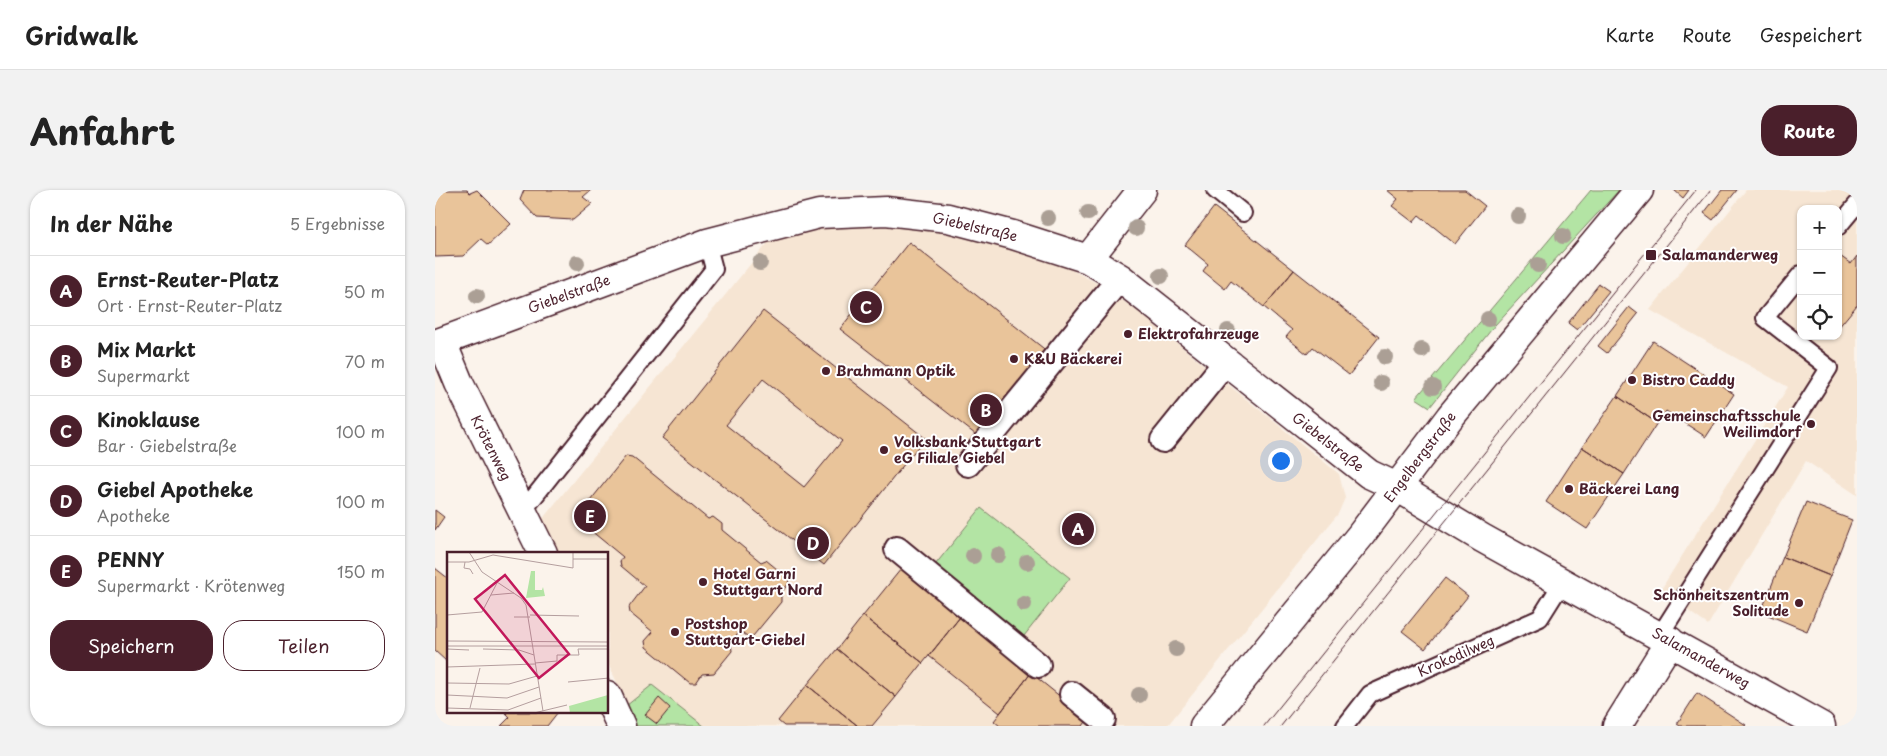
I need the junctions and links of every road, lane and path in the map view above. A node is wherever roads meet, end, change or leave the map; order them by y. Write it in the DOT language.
graph roads {
  1 [pos="1143,190"];
  2 [pos="1215,190"];
  3 [pos="1639,190"];
  4 [pos="1857,204"];
  5 [pos="1243,212"];
  6 [pos="1842,222"];
  7 [pos="707,243"];
  8 [pos="1088,259"];
  9 [pos="1120,278"];
  10 [pos="1797,279"];
  11 [pos="438,343"];
  12 [pos="1225,362"];
  13 [pos="1163,440"];
  14 [pos="968,464"];
  15 [pos="1397,487"];
  16 [pos="523,510"];
  17 [pos="897,550"];
  18 [pos="542,552"];
  19 [pos="1562,582"];
  20 [pos="1665,638"];
  21 [pos="1038,665"];
  22 [pos="1072,694"];
  23 [pos="609,699"];
  24 [pos="1103,719"];
  25 [pos="1819,725"];
  26 [pos="621,726"];
  27 [pos="1205,726"];
  28 [pos="1345,726"];
  29 [pos="1617,726"];
  1 -- 8 [label="street"];
  2 -- 5 [label="lane"];
  3 -- 15 [label="street, Engelbergstraße"];
  4 -- 6 [label="lane"];
  7 -- 8 [label="street, Giebelstraße"];
  7 -- 11 [label="street, Giebelstraße"];
  7 -- 16 [label="lane"];
  8 -- 9 [label="street, Giebelstraße"];
  9 -- 12 [label="street, Giebelstraße"];
  9 -- 14 [label="street"];
  10 -- 20 [label="lane"];
  11 -- 16 [label="street, Krötenweg"];
  12 -- 13 [label="street"];
  12 -- 15 [label="street, Giebelstraße"];
  15 -- 19 [label="street, Salamanderweg"];
  15 -- 27 [label="street, Engelbergstraße"];
  16 -- 18 [label="street, Krötenweg"];
  17 -- 21 [label="street"];
  19 -- 20 [label="street, Salamanderweg"];
  19 -- 28 [label="lane, Krokodilweg"];
  20 -- 25 [label="street, Salamanderweg"];
  20 -- 29 [label="street"];
  22 -- 24 [label="street"];
  23 -- 26 [label="street"];
}
